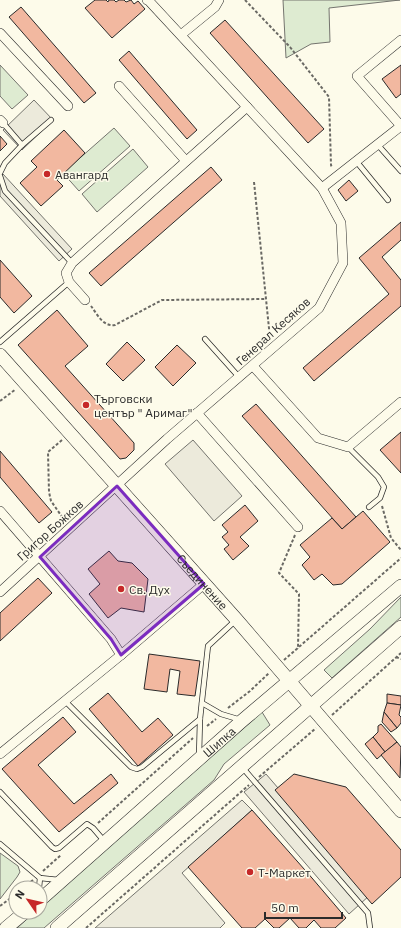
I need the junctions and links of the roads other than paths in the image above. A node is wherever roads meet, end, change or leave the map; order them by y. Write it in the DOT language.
graph roads {
  1 [pos="147,0"];
  2 [pos="220,0"];
  3 [pos="0,33"];
  4 [pos="182,34"];
  5 [pos="401,40"];
  6 [pos="119,86"];
  7 [pos="68,106"];
  8 [pos="247,107"];
  9 [pos="51,120"];
  10 [pos="1,121"];
  11 [pos="377,144"];
  12 [pos="22,145"];
  13 [pos="186,161"];
  14 [pos="356,161"];
  15 [pos="401,172"];
  16 [pos="0,174"];
  17 [pos="322,188"];
  18 [pos="388,200"];
  19 [pos="72,263"];
  20 [pos="69,282"];
  21 [pos="85,300"];
  22 [pos="205,339"];
  23 [pos="0,342"];
  24 [pos="0,355"];
  25 [pos="253,366"];
  26 [pos="239,378"];
  27 [pos="401,402"];
  28 [pos="197,413"];
  29 [pos="348,446"];
  30 [pos="116,486"];
  31 [pos="369,507"];
  32 [pos="0,511"];
  33 [pos="298,527"];
  34 [pos="40,557"];
  35 [pos="204,584"];
  36 [pos="401,586"];
  37 [pos="0,592"];
  38 [pos="236,620"];
  39 [pos="401,627"];
  40 [pos="121,655"];
  41 [pos="289,682"];
  42 [pos="65,701"];
  43 [pos="202,703"];
  44 [pos="310,705"];
  45 [pos="200,719"];
  46 [pos="243,720"];
  47 [pos="0,754"];
  48 [pos="199,760"];
  49 [pos="241,766"];
  50 [pos="0,792"];
  51 [pos="401,811"];
  52 [pos="105,842"];
  53 [pos="0,844"];
  54 [pos="38,877"];
  55 [pos="38,880"];
  56 [pos="63,880"];
  57 [pos="48,893"];
  58 [pos="16,920"];
  59 [pos="6,928"];
  60 [pos="57,928"];
  61 [pos="370,928"];
  1 -- 4 [label="street, Генерал Кесяков"];
  2 -- 4 [label="street"];
  3 -- 7 [label="street"];
  4 -- 8 [label="street, Генерал Кесяков"];
  5 -- 11 [label="street"];
  6 -- 13 [label="street"];
  8 -- 13 [label="street"];
  8 -- 17 [label="street, Генерал Кесяков"];
  9 -- 12 [label="lane"];
  10 -- 12 [label="lane"];
  11 -- 14 [label="street"];
  11 -- 15 [label="lane"];
  12 -- 16 [label="lane"];
  13 -- 19 [label="street"];
  14 -- 17 [label="street"];
  14 -- 18 [label="lane"];
  16 -- 19 [label="lane"];
  17 -- 25 [label="street, Генерал Кесяков"];
  19 -- 20 [label="street"];
  20 -- 21 [label="street"];
  20 -- 23 [label="lane"];
  22 -- 26 [label="lane"];
  24 -- 30 [label="main road, Съединение"];
  25 -- 26 [label="street, Генерал Кесяков"];
  25 -- 29 [label="street"];
  26 -- 28 [label="street, Генерал Кесяков"];
  27 -- 29 [label="street"];
  28 -- 30 [label="street, Генерал Кесяков"];
  28 -- 33 [label="street"];
  29 -- 31 [label="lane"];
  30 -- 34 [label="street, Григор Божков"];
  30 -- 35 [label="main road, Съединение"];
  32 -- 34 [label="street"];
  34 -- 37 [label="street, Григор Божков"];
  34 -- 40 [label="street"];
  35 -- 38 [label="main road, Съединение"];
  35 -- 40 [label="street"];
  36 -- 41 [label="main road, Шипка"];
  38 -- 41 [label="main road, Съединение"];
  38 -- 43 [label="lane"];
  39 -- 44 [label="main road"];
  40 -- 42 [label="street"];
  41 -- 44 [label="main road, Съединение"];
  41 -- 46 [label="main road, Шипка"];
  42 -- 45 [label="lane"];
  42 -- 47 [label="street"];
  43 -- 45 [label="lane"];
  43 -- 46 [label="lane"];
  44 -- 49 [label="main road"];
  44 -- 51 [label="main road, Съединение"];
  45 -- 48 [label="lane"];
  46 -- 48 [label="main road, Шипка"];
  48 -- 52 [label="main road, Шипка"];
  49 -- 60 [label="main road"];
  49 -- 61 [label="lane"];
  50 -- 52 [label="lane"];
  52 -- 56 [label="main road, Шипка"];
  53 -- 54 [label="lane"];
  54 -- 55 [label="lane"];
  54 -- 56 [label="lane"];
  56 -- 57 [label="main road, Шипка"];
  58 -- 59 [label="main road"];
}
